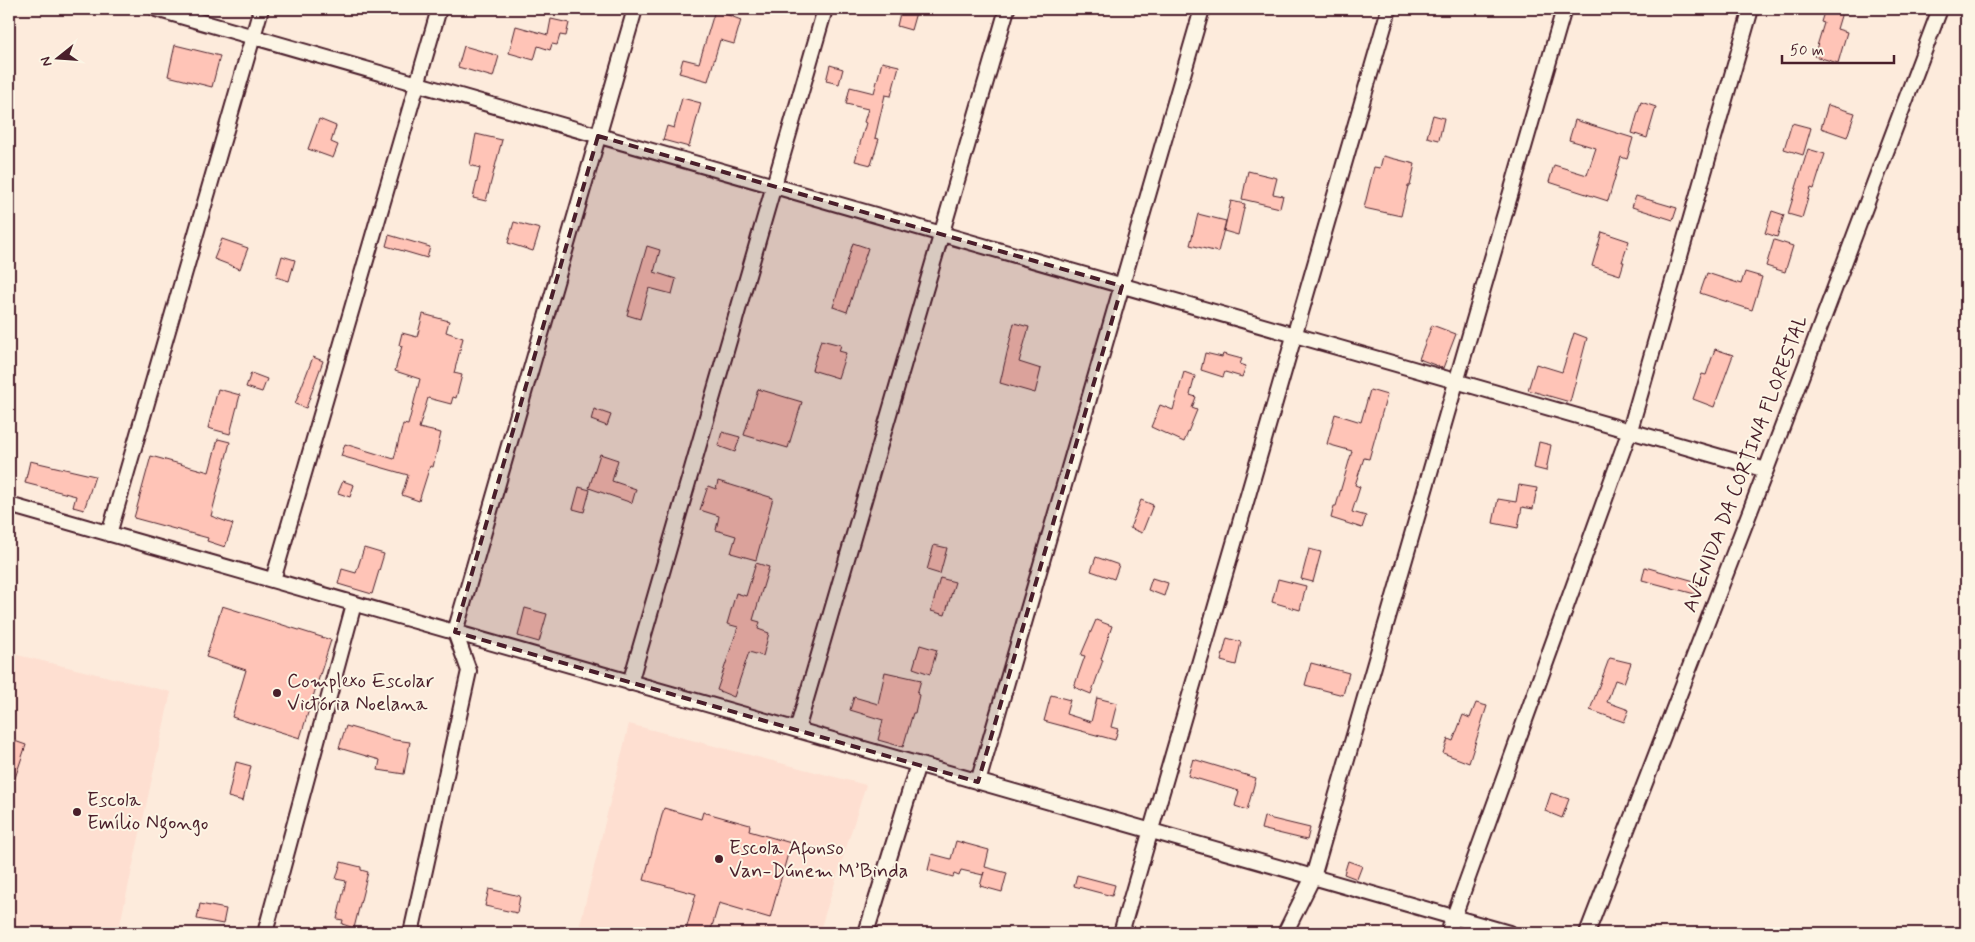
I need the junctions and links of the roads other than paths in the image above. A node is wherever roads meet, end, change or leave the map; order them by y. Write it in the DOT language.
graph roads {
  1 [pos="156,9"];
  2 [pos="261,9"];
  3 [pos="439,9"];
  4 [pos="635,9"];
  5 [pos="825,9"];
  6 [pos="1007,9"];
  7 [pos="1202,9"];
  8 [pos="1389,9"];
  9 [pos="1564,9"];
  10 [pos="1751,9"];
  11 [pos="1940,9"];
  12 [pos="253,36"];
  13 [pos="418,84"];
  14 [pos="598,136"];
  15 [pos="774,186"];
  16 [pos="941,234"];
  17 [pos="1122,286"];
  18 [pos="1295,335"];
  19 [pos="1456,382"];
  20 [pos="1630,430"];
  21 [pos="1766,470"];
  22 [pos="9,505"];
  23 [pos="110,534"];
  24 [pos="273,580"];
  25 [pos="354,604"];
  26 [pos="455,632"];
  27 [pos="630,682"];
  28 [pos="797,730"];
  29 [pos="918,764"];
  30 [pos="978,782"];
  31 [pos="1152,831"];
  32 [pos="1313,877"];
  33 [pos="1454,918"];
  34 [pos="265,933"];
  35 [pos="411,933"];
  36 [pos="866,933"];
  37 [pos="1121,933"];
  38 [pos="1285,933"];
  39 [pos="1448,933"];
  40 [pos="1508,933"];
  41 [pos="1587,933"];
  1 -- 12 [label="street"];
  2 -- 12 [label="street"];
  3 -- 13 [label="street"];
  4 -- 14 [label="street"];
  5 -- 15 [label="street"];
  6 -- 16 [label="street"];
  7 -- 17 [label="street"];
  8 -- 18 [label="street"];
  9 -- 19 [label="street"];
  10 -- 20 [label="street"];
  11 -- 21 [label="street, AVENIDA DA CORTINA FLORESTAL"];
  12 -- 13 [label="street"];
  12 -- 23 [label="street"];
  13 -- 14 [label="street"];
  13 -- 24 [label="street"];
  14 -- 15 [label="street"];
  14 -- 26 [label="street"];
  15 -- 16 [label="street"];
  15 -- 27 [label="street"];
  16 -- 17 [label="street"];
  16 -- 28 [label="street"];
  17 -- 18 [label="street"];
  17 -- 30 [label="street"];
  18 -- 19 [label="street"];
  18 -- 31 [label="street"];
  19 -- 20 [label="street"];
  19 -- 32 [label="street"];
  20 -- 21 [label="street"];
  20 -- 33 [label="street"];
  21 -- 41 [label="street, AVENIDA DA CORTINA FLORESTAL"];
  22 -- 23 [label="street"];
  23 -- 24 [label="street"];
  24 -- 25 [label="street"];
  25 -- 26 [label="street"];
  25 -- 34 [label="street"];
  26 -- 27 [label="street"];
  26 -- 35 [label="street"];
  27 -- 28 [label="street"];
  28 -- 29 [label="street"];
  29 -- 30 [label="street"];
  29 -- 36 [label="street"];
  30 -- 31 [label="street"];
  31 -- 32 [label="street"];
  31 -- 37 [label="street"];
  32 -- 33 [label="street"];
  32 -- 38 [label="street"];
  33 -- 39 [label="street"];
  33 -- 40 [label="street"];
}
